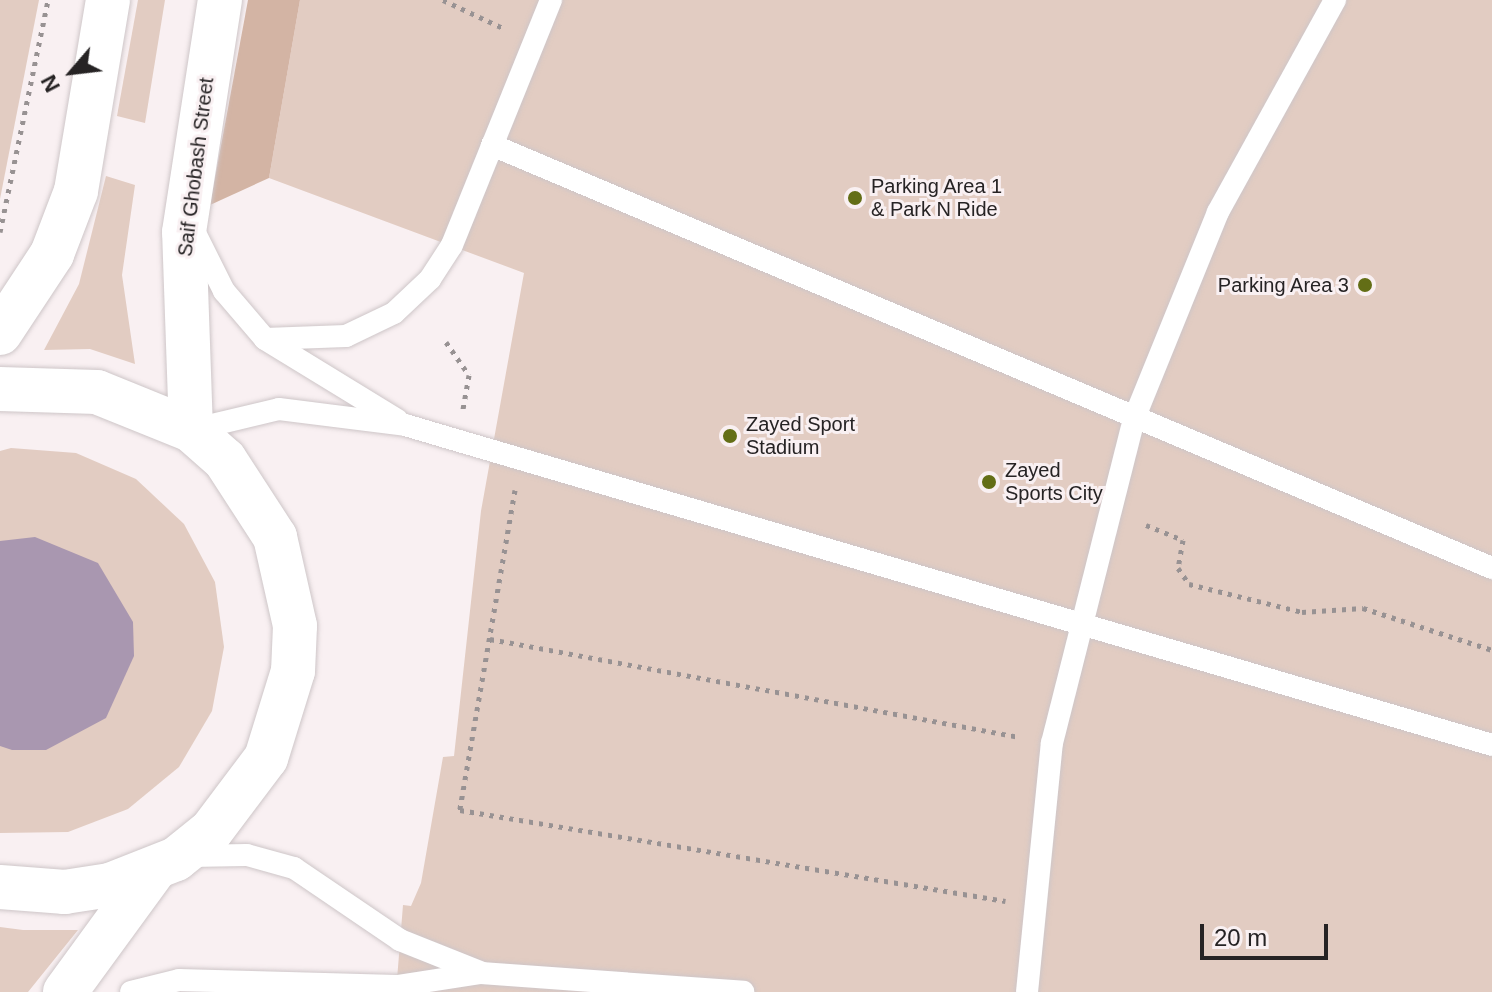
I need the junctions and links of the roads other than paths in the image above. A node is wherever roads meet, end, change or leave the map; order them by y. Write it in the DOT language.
graph roads {
  1 [pos="108,0"];
  2 [pos="220,0"];
  3 [pos="551,0"];
  4 [pos="1335,0"];
  5 [pos="492,145"];
  6 [pos="188,203"];
  7 [pos="0,333"];
  8 [pos="265,339"];
  9 [pos="0,389"];
  10 [pos="1134,419"];
  11 [pos="405,425"];
  12 [pos="191,430"];
  13 [pos="1492,568"];
  14 [pos="1076,625"];
  15 [pos="1492,745"];
  16 [pos="165,864"];
  17 [pos="0,887"];
  18 [pos="481,973"];
  19 [pos="228,986"];
  20 [pos="65,992"];
  21 [pos="131,992"];
  22 [pos="743,992"];
  23 [pos="1027,992"];
  1 -- 7 [label="street"];
  2 -- 6 [label="street, Saif Ghobash Street"];
  3 -- 5 [label="lane"];
  4 -- 10 [label="lane"];
  5 -- 8 [label="lane"];
  5 -- 10 [label="lane"];
  6 -- 8 [label="lane"];
  6 -- 12 [label="street, Saif Ghobash Street"];
  8 -- 11 [label="lane"];
  9 -- 12 [label="street"];
  10 -- 13 [label="lane"];
  10 -- 14 [label="lane"];
  11 -- 12 [label="lane"];
  11 -- 14 [label="lane"];
  12 -- 16 [label="street"];
  14 -- 15 [label="lane"];
  14 -- 23 [label="lane"];
  16 -- 17 [label="street"];
  16 -- 18 [label="lane"];
  16 -- 20 [label="street"];
  18 -- 19 [label="lane"];
  18 -- 22 [label="lane"];
  19 -- 21 [label="lane"];
}
